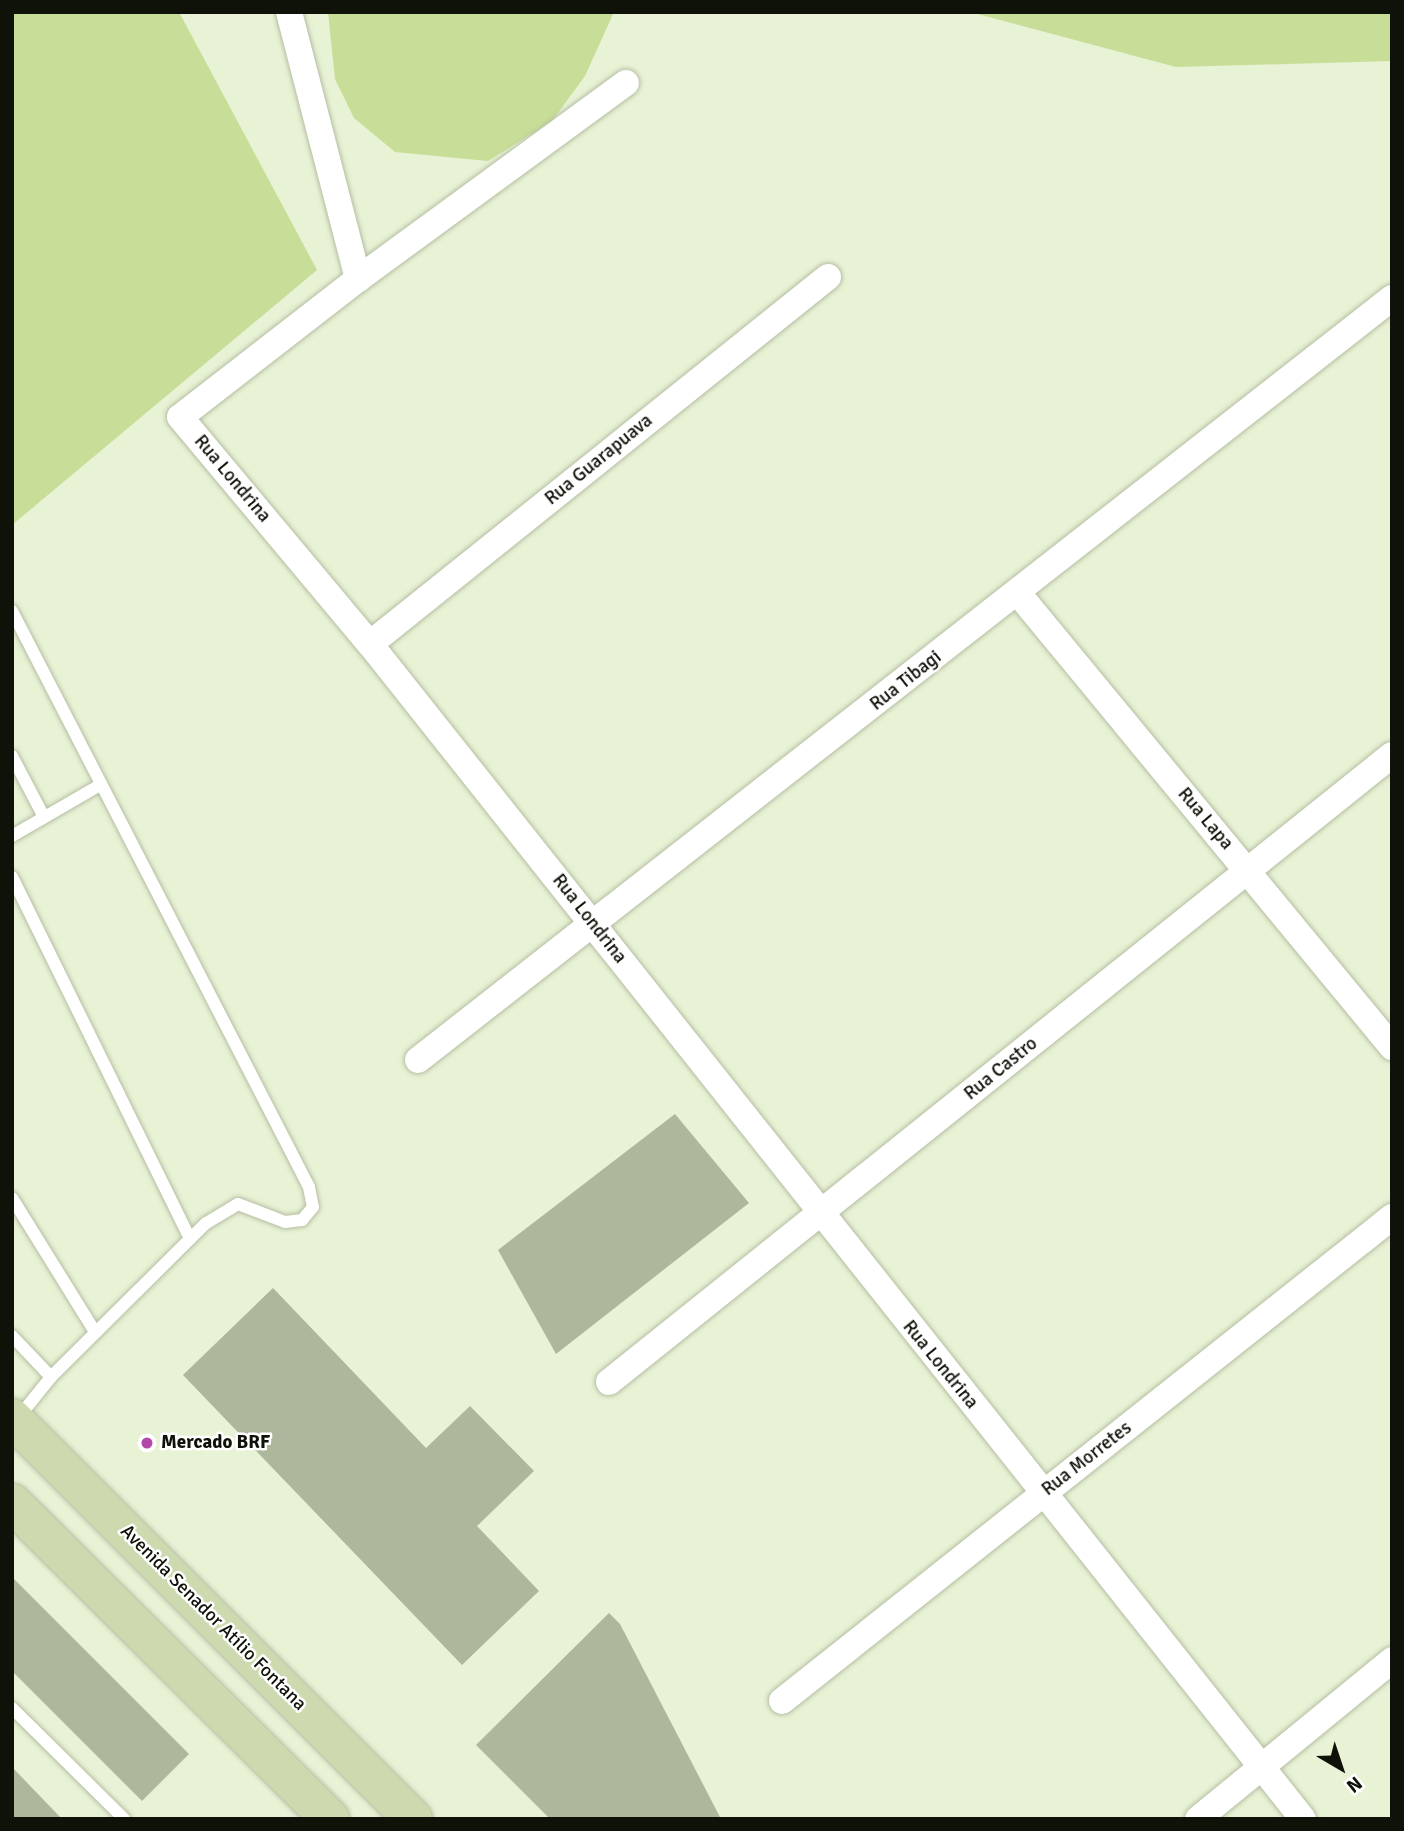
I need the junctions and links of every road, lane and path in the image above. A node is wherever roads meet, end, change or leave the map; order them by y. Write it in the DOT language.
graph roads {
  1 [pos="289,12"];
  2 [pos="626,83"];
  3 [pos="828,276"];
  4 [pos="358,279"];
  5 [pos="1392,298"];
  6 [pos="1017,592"];
  7 [pos="12,611"];
  8 [pos="370,644"];
  9 [pos="1392,755"];
  10 [pos="12,756"];
  11 [pos="100,785"];
  12 [pos="44,817"];
  13 [pos="12,836"];
  14 [pos="1248,870"];
  15 [pos="12,877"];
  16 [pos="596,927"];
  17 [pos="1392,1047"];
  18 [pos="418,1060"];
  19 [pos="12,1198"];
  20 [pos="819,1214"];
  21 [pos="1392,1217"];
  22 [pos="190,1238"];
  23 [pos="95,1332"];
  24 [pos="12,1336"];
  25 [pos="51,1377"];
  26 [pos="609,1382"];
  27 [pos="14,1420"];
  28 [pos="1043,1494"];
  29 [pos="12,1503"];
  30 [pos="1392,1660"];
  31 [pos="782,1700"];
  32 [pos="12,1708"];
  33 [pos="1262,1767"];
  34 [pos="124,1819"];
  35 [pos="330,1819"];
  36 [pos="413,1819"];
  37 [pos="1198,1819"];
  38 [pos="1303,1819"];
  1 -- 4 [label="street"];
  2 -- 4 [label="street"];
  3 -- 8 [label="street, Rua Guarapuava"];
  4 -- 8 [label="street, Rua Londrina"];
  5 -- 6 [label="street, Rua Tibagi"];
  6 -- 14 [label="street, Rua Lapa"];
  6 -- 16 [label="street, Rua Tibagi"];
  7 -- 11 [label="lane"];
  8 -- 16 [label="street, Rua Londrina"];
  9 -- 14 [label="street, Rua Castro"];
  10 -- 12 [label="lane"];
  11 -- 12 [label="lane"];
  11 -- 22 [label="lane"];
  12 -- 13 [label="lane"];
  14 -- 17 [label="street, Rua Lapa"];
  14 -- 20 [label="street, Rua Castro"];
  15 -- 22 [label="lane"];
  16 -- 18 [label="street, Rua Tibagi"];
  16 -- 20 [label="street, Rua Londrina"];
  19 -- 23 [label="lane"];
  20 -- 26 [label="street, Rua Castro"];
  20 -- 28 [label="street, Rua Londrina"];
  21 -- 28 [label="street, Rua Morretes"];
  22 -- 23 [label="lane"];
  23 -- 25 [label="lane"];
  24 -- 25 [label="lane"];
  25 -- 27 [label="lane"];
  27 -- 36 [label="main road, Avenida Senador Atílio Fontana"];
  28 -- 31 [label="street, Rua Morretes"];
  28 -- 33 [label="street, Rua Londrina"];
  29 -- 35 [label="main road"];
  30 -- 33 [label="street"];
  32 -- 34 [label="lane"];
  33 -- 37 [label="street"];
  33 -- 38 [label="street, Rua Londrina"];
}
